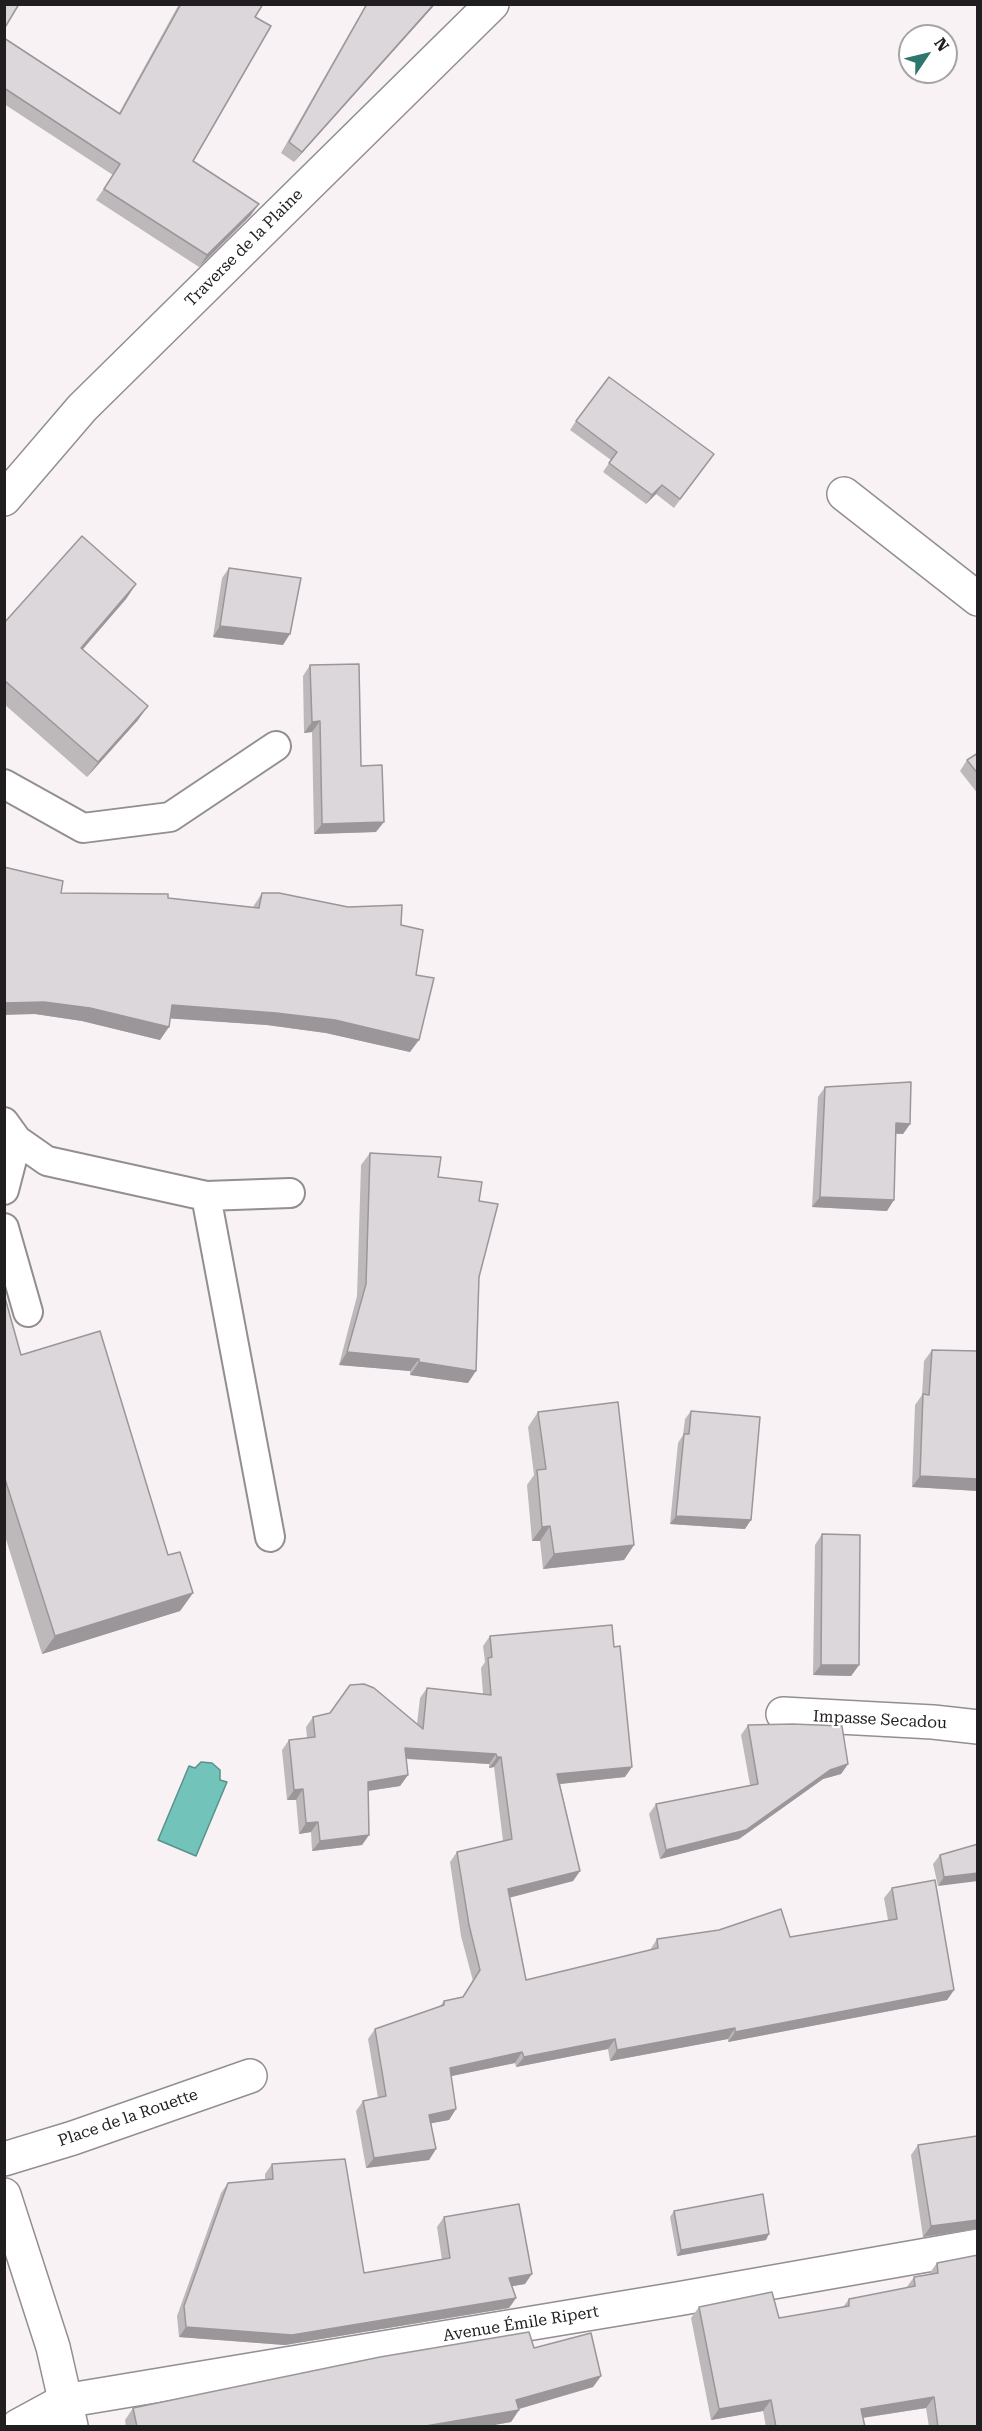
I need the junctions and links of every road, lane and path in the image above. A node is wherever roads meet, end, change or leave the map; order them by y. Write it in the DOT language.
graph roads {
  1 [pos="492,4"];
  2 [pos="844,494"];
  3 [pos="4,499"];
  4 [pos="978,599"];
  5 [pos="276,746"];
  6 [pos="4,784"];
  7 [pos="10,1131"];
  8 [pos="4,1190"];
  9 [pos="290,1192"];
  10 [pos="206,1196"];
  11 [pos="4,1228"];
  12 [pos="28,1312"];
  13 [pos="270,1537"];
  14 [pos="783,1714"];
  15 [pos="978,1727"];
  16 [pos="250,2076"];
  17 [pos="4,2159"];
  18 [pos="4,2195"];
  19 [pos="978,2246"];
  20 [pos="67,2414"];
  21 [pos="18,2427"];
  1 -- 3 [label="street, Traverse de la Plaine"];
  2 -- 4 [label="street"];
  5 -- 6 [label="lane"];
  7 -- 8 [label="lane"];
  7 -- 10 [label="lane"];
  9 -- 10 [label="lane"];
  10 -- 13 [label="lane"];
  11 -- 12 [label="lane"];
  14 -- 15 [label="street, Impasse Secadou"];
  16 -- 17 [label="street, Place de la Rouette"];
  18 -- 20 [label="street"];
  19 -- 20 [label="street, Avenue Émile Ripert"];
  20 -- 21 [label="street, Avenue Émile Ripert"];
}
